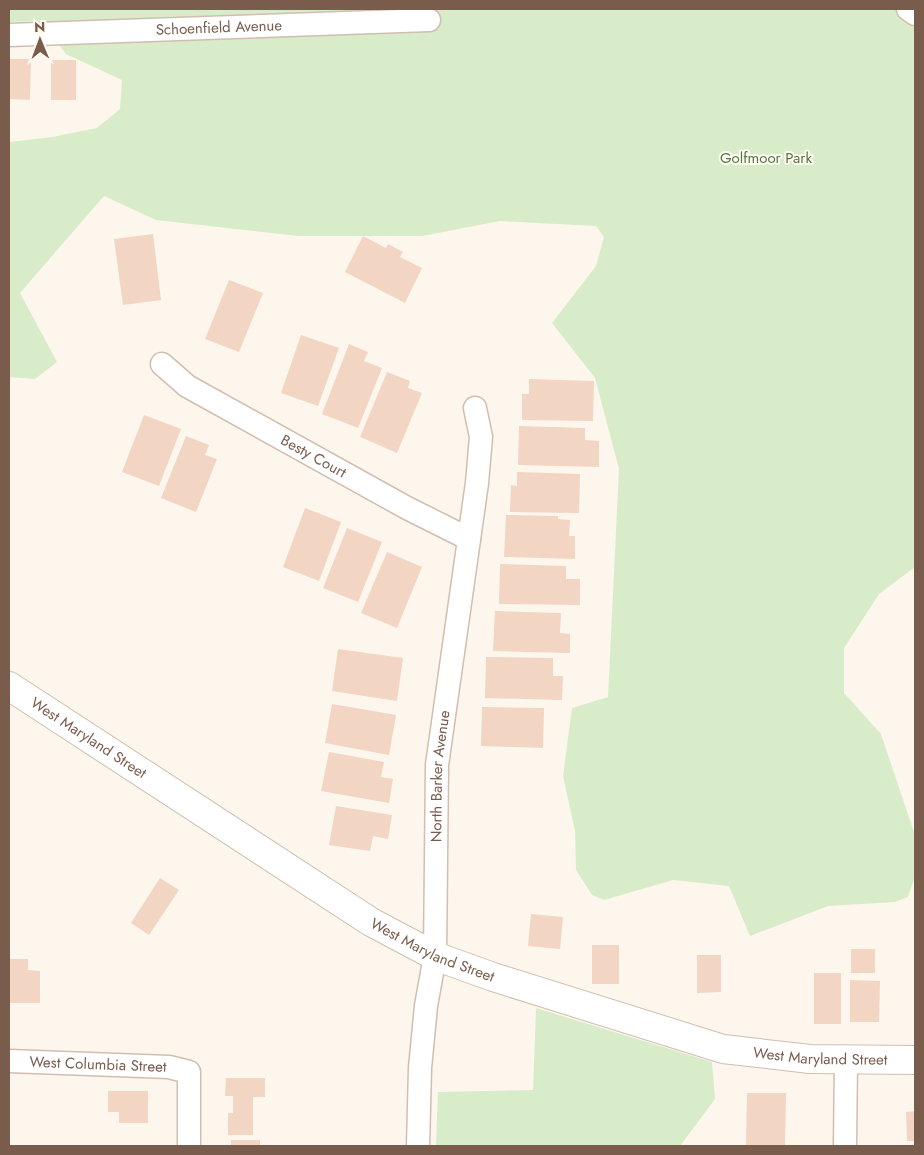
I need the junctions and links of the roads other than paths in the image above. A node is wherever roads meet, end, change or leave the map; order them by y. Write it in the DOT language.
graph roads {
  1 [pos="908,9"];
  2 [pos="915,14"];
  3 [pos="429,20"];
  4 [pos="9,35"];
  5 [pos="162,364"];
  6 [pos="475,408"];
  7 [pos="469,539"];
  8 [pos="9,686"];
  9 [pos="435,956"];
  10 [pos="846,1060"];
  11 [pos="915,1060"];
  12 [pos="9,1061"];
  13 [pos="189,1146"];
  14 [pos="418,1146"];
  15 [pos="845,1146"];
  1 -- 2 [label="street"];
  3 -- 4 [label="street, Schoenfield Avenue"];
  5 -- 7 [label="street, Besty Court"];
  6 -- 7 [label="street, North Barker Avenue"];
  7 -- 9 [label="street, North Barker Avenue"];
  8 -- 9 [label="street, West Maryland Street"];
  9 -- 10 [label="street, West Maryland Street"];
  9 -- 14 [label="street, North Barker Avenue"];
  10 -- 11 [label="street, West Maryland Street"];
  10 -- 15 [label="street"];
  12 -- 13 [label="street, West Columbia Street"];
}
